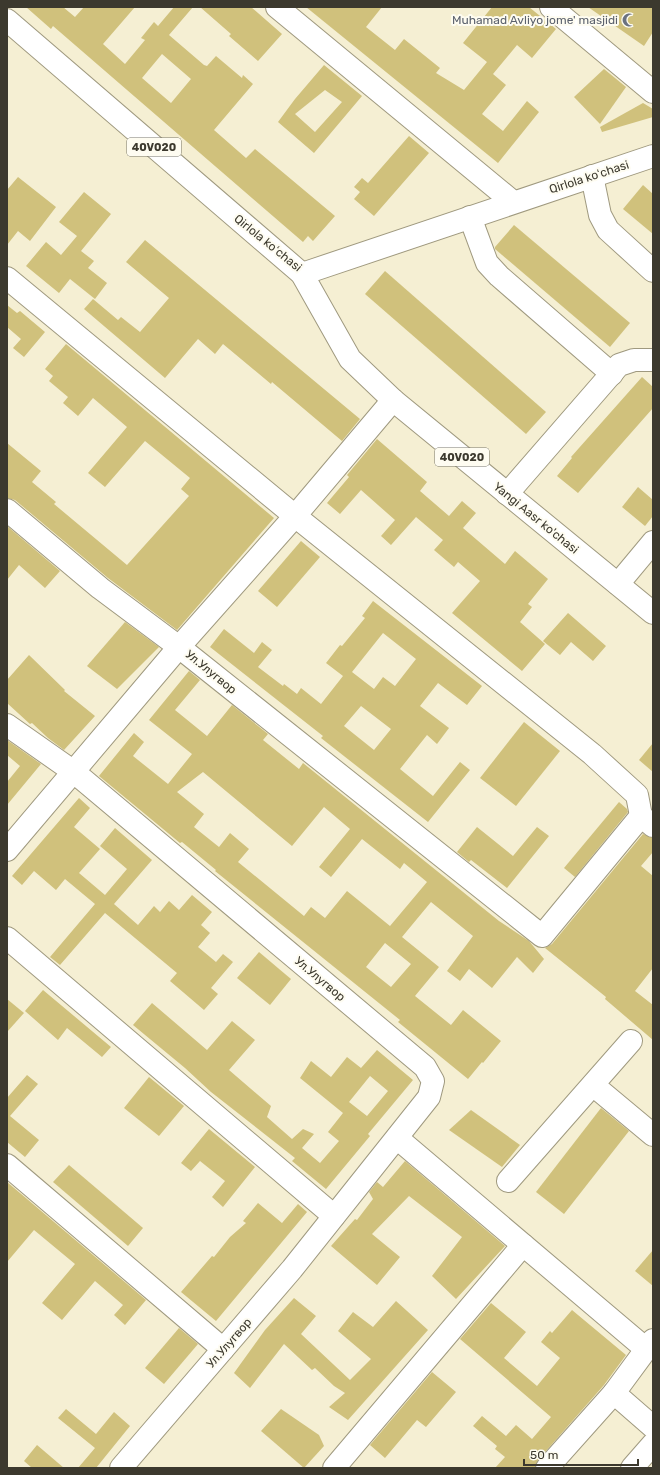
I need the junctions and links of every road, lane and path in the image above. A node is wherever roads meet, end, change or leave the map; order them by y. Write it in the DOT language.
graph roads {
  1 [pos="277,7"];
  2 [pos="551,7"];
  3 [pos="7,20"];
  4 [pos="653,92"];
  5 [pos="648,163"];
  6 [pos="592,176"];
  7 [pos="513,202"];
  8 [pos="470,217"];
  9 [pos="653,271"];
  10 [pos="302,274"];
  11 [pos="7,278"];
  12 [pos="653,360"];
  13 [pos="612,374"];
  14 [pos="393,400"];
  15 [pos="507,494"];
  16 [pos="7,510"];
  17 [pos="296,516"];
  18 [pos="653,542"];
  19 [pos="618,584"];
  20 [pos="653,613"];
  21 [pos="179,646"];
  22 [pos="7,725"];
  23 [pos="74,772"];
  24 [pos="647,821"];
  25 [pos="7,850"];
  26 [pos="7,938"];
  27 [pos="630,1041"];
  28 [pos="593,1085"];
  29 [pos="653,1135"];
  30 [pos="397,1138"];
  31 [pos="7,1165"];
  32 [pos="508,1181"];
  33 [pos="334,1216"];
  34 [pos="523,1246"];
  35 [pos="649,1345"];
  36 [pos="223,1349"];
  37 [pos="614,1393"];
  38 [pos="653,1427"];
  39 [pos="653,1444"];
  40 [pos="121,1468"];
  41 [pos="334,1468"];
  42 [pos="547,1468"];
  43 [pos="632,1468"];
  1 -- 7 [label="street"];
  2 -- 4 [label="street"];
  3 -- 10 [label="street, Qirlola koʻchasi / 40V020"];
  5 -- 6 [label="street, Qirlola koʻchasi"];
  6 -- 7 [label="street, Qirlola koʻchasi"];
  6 -- 9 [label="street"];
  7 -- 8 [label="street, Qirlola koʻchasi"];
  8 -- 10 [label="street, Qirlola koʻchasi"];
  8 -- 13 [label="street"];
  10 -- 14 [label="street, Yangi Aasr ko'chasi / 40V020"];
  11 -- 17 [label="street"];
  12 -- 13 [label="street"];
  13 -- 15 [label="street"];
  14 -- 15 [label="street, Yangi Aasr ko'chasi / 40V020"];
  14 -- 17 [label="street, Ул.Улугвор"];
  15 -- 19 [label="street, Yangi Aasr ko'chasi / 40V020"];
  16 -- 21 [label="street, Ул.Улугвор"];
  17 -- 21 [label="street, Ул.Улугвор"];
  17 -- 24 [label="street"];
  18 -- 19 [label="street"];
  19 -- 20 [label="street, Yangi Aasr ko'chasi / 40V020"];
  21 -- 23 [label="street, Ул.Улугвор"];
  21 -- 24 [label="street, Ул.Улугвор"];
  22 -- 23 [label="street, Ул.Улугвор"];
  23 -- 25 [label="street, Ул.Улугвор"];
  23 -- 30 [label="street, Ул.Улугвор"];
  26 -- 33 [label="street"];
  27 -- 28 [label="street"];
  28 -- 29 [label="street"];
  28 -- 32 [label="street"];
  30 -- 33 [label="street, Ул.Улугвор"];
  30 -- 34 [label="street"];
  31 -- 36 [label="street"];
  33 -- 36 [label="street, Ул.Улугвор"];
  34 -- 35 [label="street"];
  34 -- 41 [label="street"];
  35 -- 37 [label="street"];
  36 -- 40 [label="street, Ул.Улугвор"];
  37 -- 38 [label="street"];
  37 -- 42 [label="street"];
  39 -- 43 [label="street"];
}
